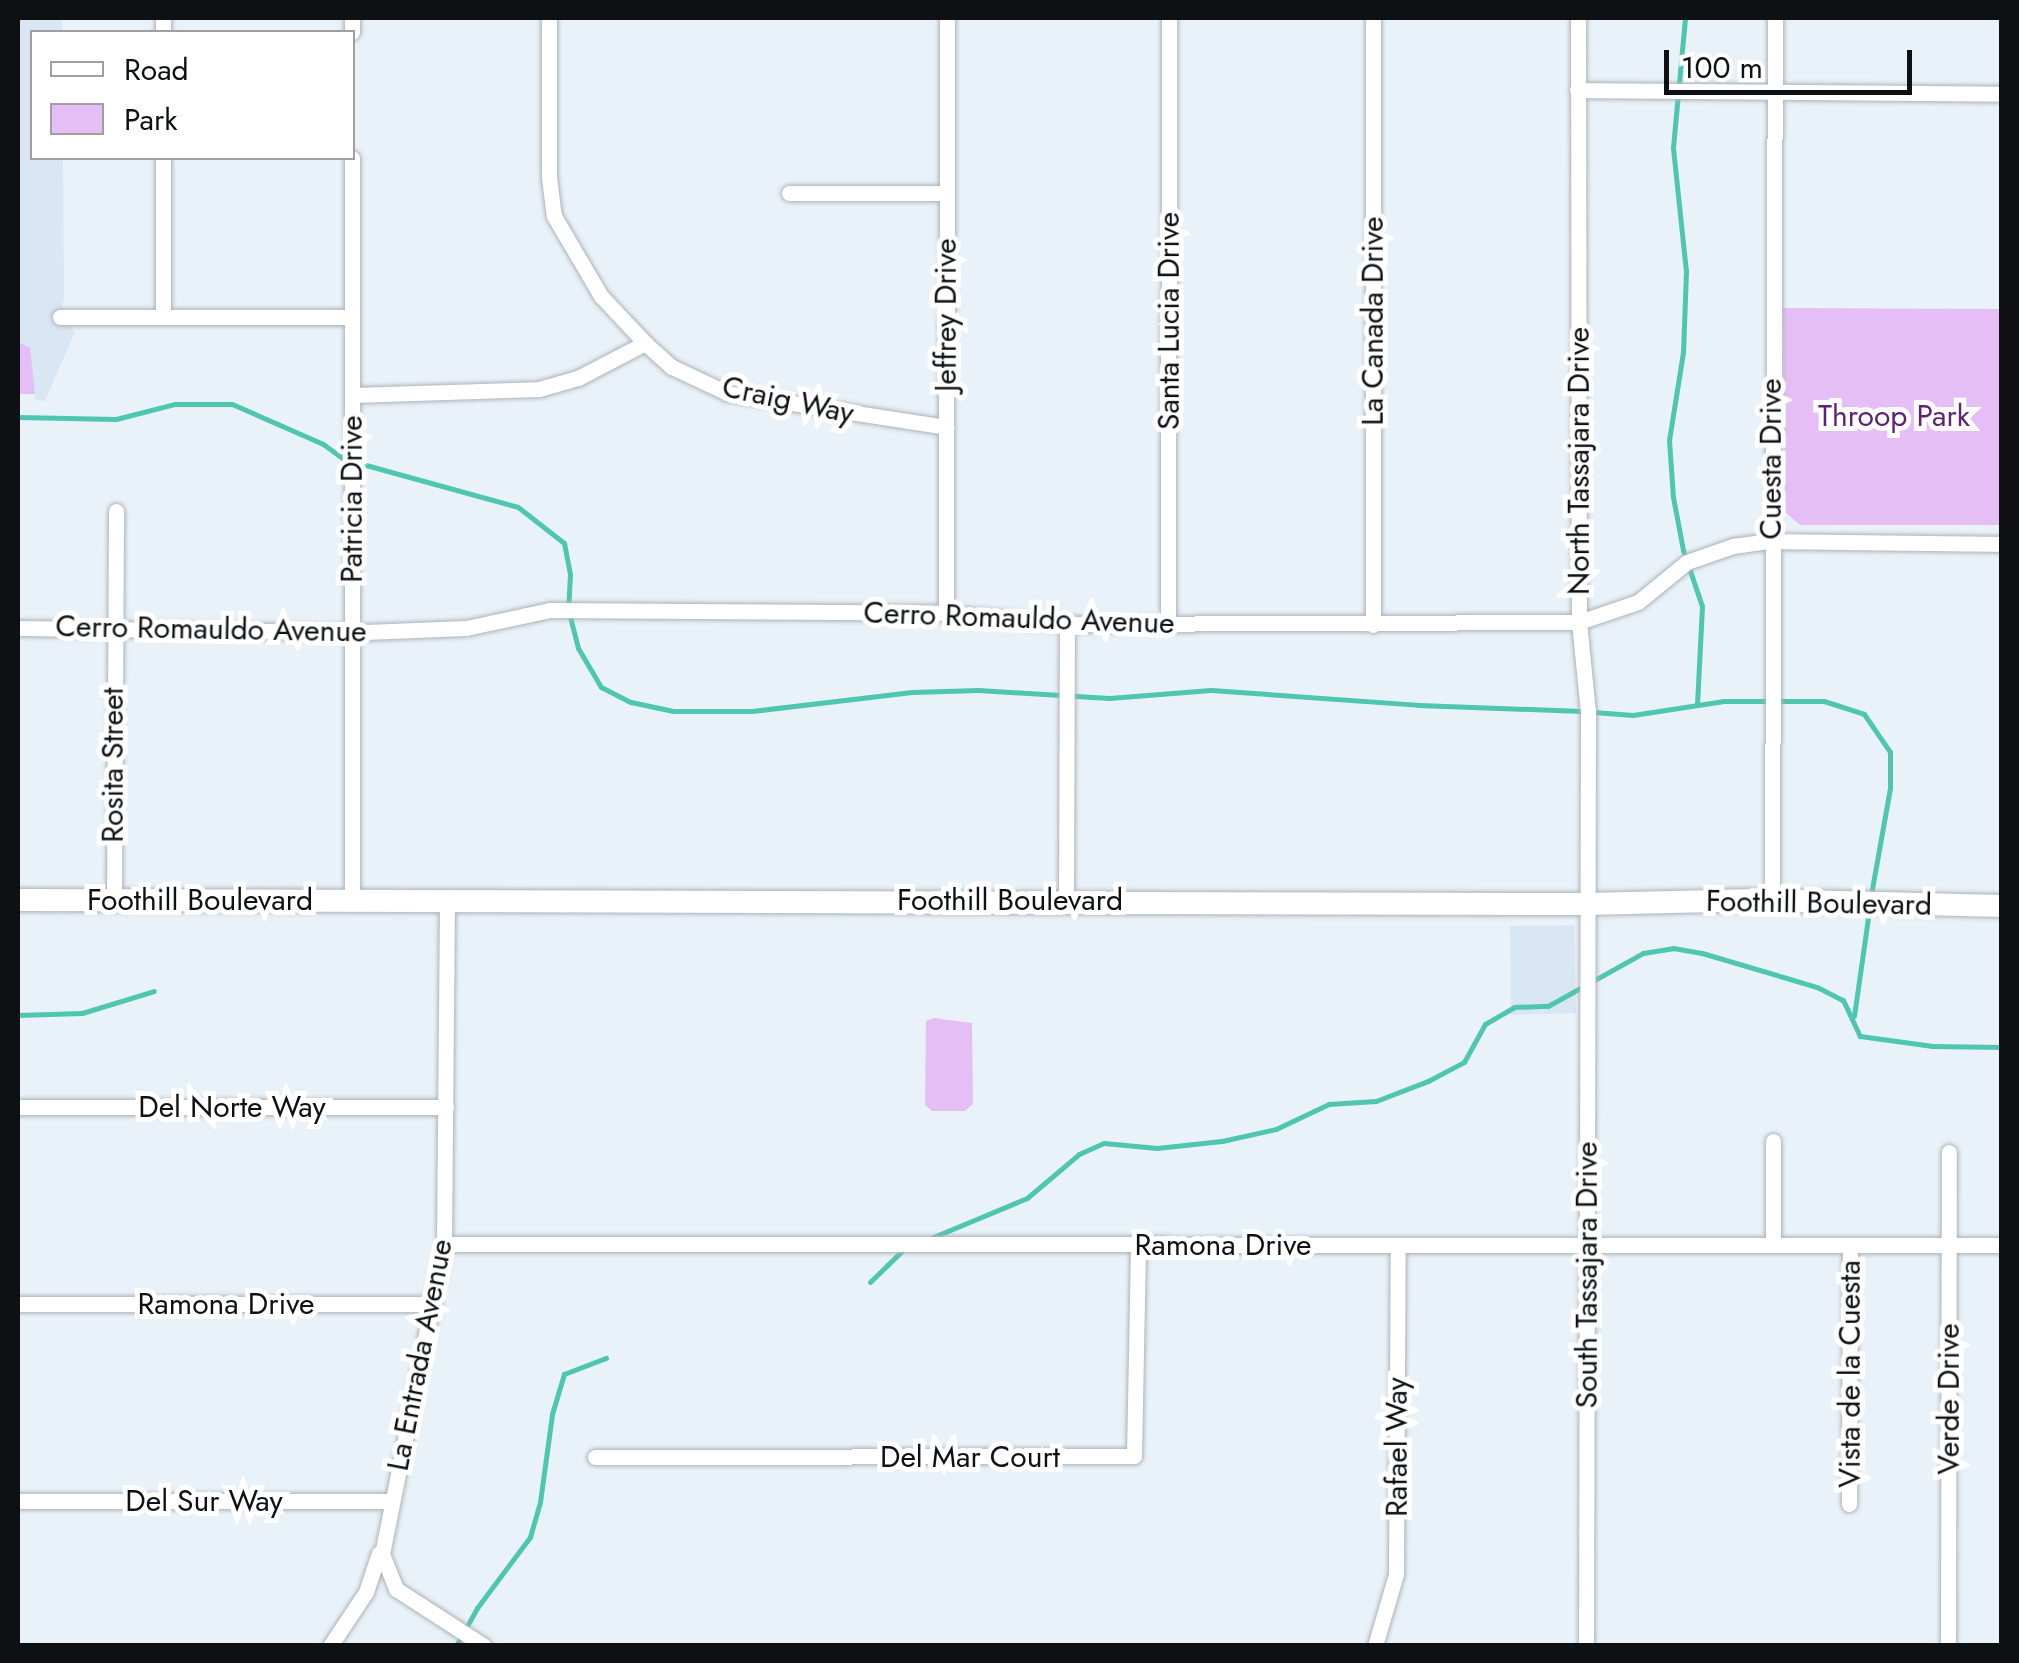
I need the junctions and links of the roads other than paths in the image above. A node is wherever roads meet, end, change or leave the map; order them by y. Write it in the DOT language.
graph roads {
  1 [pos="549,18"];
  2 [pos="946,18"];
  3 [pos="1169,18"];
  4 [pos="1373,18"];
  5 [pos="1578,18"];
  6 [pos="1775,18"];
  7 [pos="1578,90"];
  8 [pos="1774,91"];
  9 [pos="2002,94"];
  10 [pos="163,160"];
  11 [pos="352,160"];
  12 [pos="789,193"];
  13 [pos="946,193"];
  14 [pos="60,317"];
  15 [pos="163,317"];
  16 [pos="352,317"];
  17 [pos="645,343"];
  18 [pos="352,395"];
  19 [pos="946,428"];
  20 [pos="116,511"];
  21 [pos="1770,542"];
  22 [pos="2002,544"];
  23 [pos="946,612"];
  24 [pos="1580,622"];
  25 [pos="1066,624"];
  26 [pos="1168,624"];
  27 [pos="1372,625"];
  28 [pos="18,628"];
  29 [pos="112,628"];
  30 [pos="352,632"];
  31 [pos="18,900"];
  32 [pos="114,900"];
  33 [pos="352,900"];
  34 [pos="447,900"];
  35 [pos="1066,900"];
  36 [pos="1772,900"];
  37 [pos="1586,904"];
  38 [pos="2002,906"];
  39 [pos="18,1107"];
  40 [pos="446,1107"];
  41 [pos="1773,1141"];
  42 [pos="1949,1152"];
  43 [pos="444,1244"];
  44 [pos="1138,1245"];
  45 [pos="1398,1245"];
  46 [pos="1587,1246"];
  47 [pos="1773,1246"];
  48 [pos="1850,1246"];
  49 [pos="1949,1246"];
  50 [pos="2002,1246"];
  51 [pos="18,1304"];
  52 [pos="434,1304"];
  53 [pos="595,1457"];
  54 [pos="18,1501"];
  55 [pos="391,1501"];
  56 [pos="1849,1504"];
  57 [pos="382,1541"];
  58 [pos="468,1640"];
  59 [pos="330,1646"];
  60 [pos="484,1646"];
  61 [pos="1375,1646"];
  62 [pos="1586,1646"];
  63 [pos="1948,1646"];
  1 -- 17 [label="street, Craig Way"];
  2 -- 13 [label="street, Jeffrey Drive"];
  3 -- 26 [label="street, Santa Lucia Drive"];
  4 -- 27 [label="street, La Canada Drive"];
  5 -- 7 [label="street, North Tassajara Drive"];
  6 -- 8 [label="street, Cuesta Drive"];
  7 -- 8 [label="street"];
  7 -- 24 [label="street, North Tassajara Drive"];
  8 -- 9 [label="street"];
  8 -- 21 [label="street, Cuesta Drive"];
  10 -- 15 [label="street"];
  11 -- 16 [label="street, Patricia Drive"];
  12 -- 13 [label="street"];
  13 -- 19 [label="street, Jeffrey Drive"];
  14 -- 15 [label="street"];
  15 -- 16 [label="street"];
  16 -- 18 [label="street, Patricia Drive"];
  17 -- 18 [label="street"];
  17 -- 19 [label="street, Craig Way"];
  18 -- 30 [label="street, Patricia Drive"];
  19 -- 23 [label="street, Jeffrey Drive"];
  20 -- 29 [label="street, Rosita Street"];
  21 -- 22 [label="street, Cerro Romauldo Avenue"];
  21 -- 24 [label="street, Cerro Romauldo Avenue"];
  21 -- 36 [label="street, Cuesta Drive"];
  23 -- 25 [label="street, Cerro Romauldo Avenue"];
  23 -- 30 [label="street, Cerro Romauldo Avenue"];
  24 -- 27 [label="street, Cerro Romauldo Avenue"];
  24 -- 37 [label="street, North Tassajara Drive"];
  25 -- 26 [label="street, Cerro Romauldo Avenue"];
  25 -- 35 [label="street"];
  26 -- 27 [label="street, Cerro Romauldo Avenue"];
  28 -- 29 [label="street, Cerro Romauldo Avenue"];
  29 -- 30 [label="street, Cerro Romauldo Avenue"];
  29 -- 32 [label="street, Rosita Street"];
  30 -- 33 [label="street, Patricia Drive"];
  31 -- 32 [label="street, Foothill Boulevard"];
  32 -- 33 [label="street, Foothill Boulevard"];
  33 -- 34 [label="street, Foothill Boulevard"];
  34 -- 35 [label="street, Foothill Boulevard"];
  34 -- 40 [label="street, La Entrada Avenue"];
  35 -- 37 [label="street, Foothill Boulevard"];
  36 -- 37 [label="street, Foothill Boulevard"];
  36 -- 38 [label="street, Foothill Boulevard"];
  37 -- 46 [label="street, South Tassajara Drive"];
  39 -- 40 [label="street, Del Norte Way"];
  40 -- 43 [label="street, La Entrada Avenue"];
  41 -- 47 [label="street"];
  42 -- 49 [label="street, Verde Drive"];
  43 -- 44 [label="street, Ramona Drive"];
  43 -- 52 [label="street, La Entrada Avenue"];
  44 -- 45 [label="street, Ramona Drive"];
  44 -- 53 [label="street, Del Mar Court"];
  45 -- 46 [label="street, Ramona Drive"];
  45 -- 61 [label="street, Rafael Way"];
  46 -- 47 [label="street, Ramona Drive"];
  46 -- 62 [label="street, South Tassajara Drive"];
  47 -- 48 [label="street, Ramona Drive"];
  48 -- 49 [label="street, Ramona Drive"];
  48 -- 56 [label="street, Vista de la Cuesta"];
  49 -- 50 [label="street, Ramona Drive"];
  49 -- 63 [label="street, Verde Drive"];
  51 -- 52 [label="street, Ramona Drive"];
  52 -- 55 [label="street, La Entrada Avenue"];
  54 -- 55 [label="street, Del Sur Way"];
  55 -- 57 [label="street, La Entrada Avenue"];
  57 -- 58 [label="street, La Entrada Avenue"];
  57 -- 59 [label="street"];
  58 -- 60 [label="street, La Entrada Avenue"];
}
